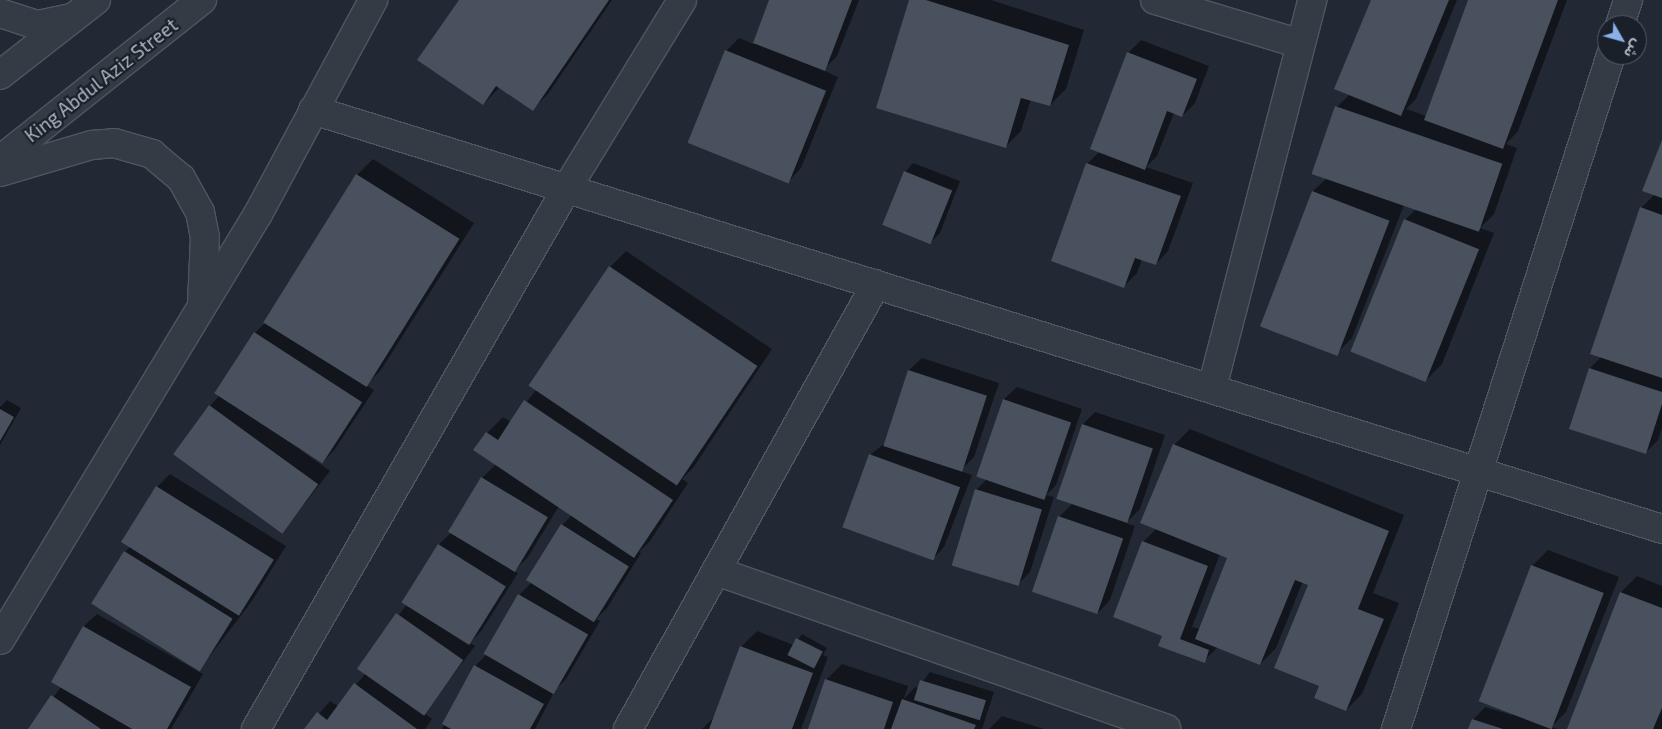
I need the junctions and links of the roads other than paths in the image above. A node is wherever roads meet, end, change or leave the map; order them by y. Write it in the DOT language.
graph roads {
  1 [pos="96,0"];
  2 [pos="202,0"];
  3 [pos="373,0"];
  4 [pos="682,0"];
  5 [pos="1155,0"];
  6 [pos="1312,0"];
  7 [pos="1628,0"];
  8 [pos="0,13"];
  9 [pos="1623,15"];
  10 [pos="74,16"];
  11 [pos="1301,44"];
  12 [pos="1608,65"];
  13 [pos="0,75"];
  14 [pos="313,110"];
  15 [pos="0,160"];
  16 [pos="0,172"];
  17 [pos="567,188"];
  18 [pos="876,284"];
  19 [pos="202,307"];
  20 [pos="1212,388"];
  21 [pos="1481,472"];
  22 [pos="1662,528"];
  23 [pos="716,571"];
  24 [pos="0,640"];
  25 [pos="256,729"];
  26 [pos="628,729"];
  27 [pos="1166,729"];
  28 [pos="1396,729"];
  1 -- 10 [label="street"];
  2 -- 15 [label="street, King Abdul Aziz Street"];
  3 -- 14 [label="street"];
  4 -- 17 [label="street"];
  5 -- 11 [label="street"];
  6 -- 11 [label="street"];
  7 -- 9 [label="street"];
  8 -- 10 [label="street"];
  10 -- 13 [label="street"];
  11 -- 20 [label="street"];
  12 -- 21 [label="street"];
  14 -- 17 [label="street"];
  14 -- 19 [label="street"];
  16 -- 19 [label="street"];
  17 -- 18 [label="street"];
  17 -- 25 [label="street"];
  18 -- 20 [label="street"];
  18 -- 23 [label="street"];
  19 -- 24 [label="street"];
  20 -- 21 [label="street"];
  21 -- 22 [label="street"];
  21 -- 28 [label="street"];
  23 -- 26 [label="street"];
  23 -- 27 [label="street"];
}
